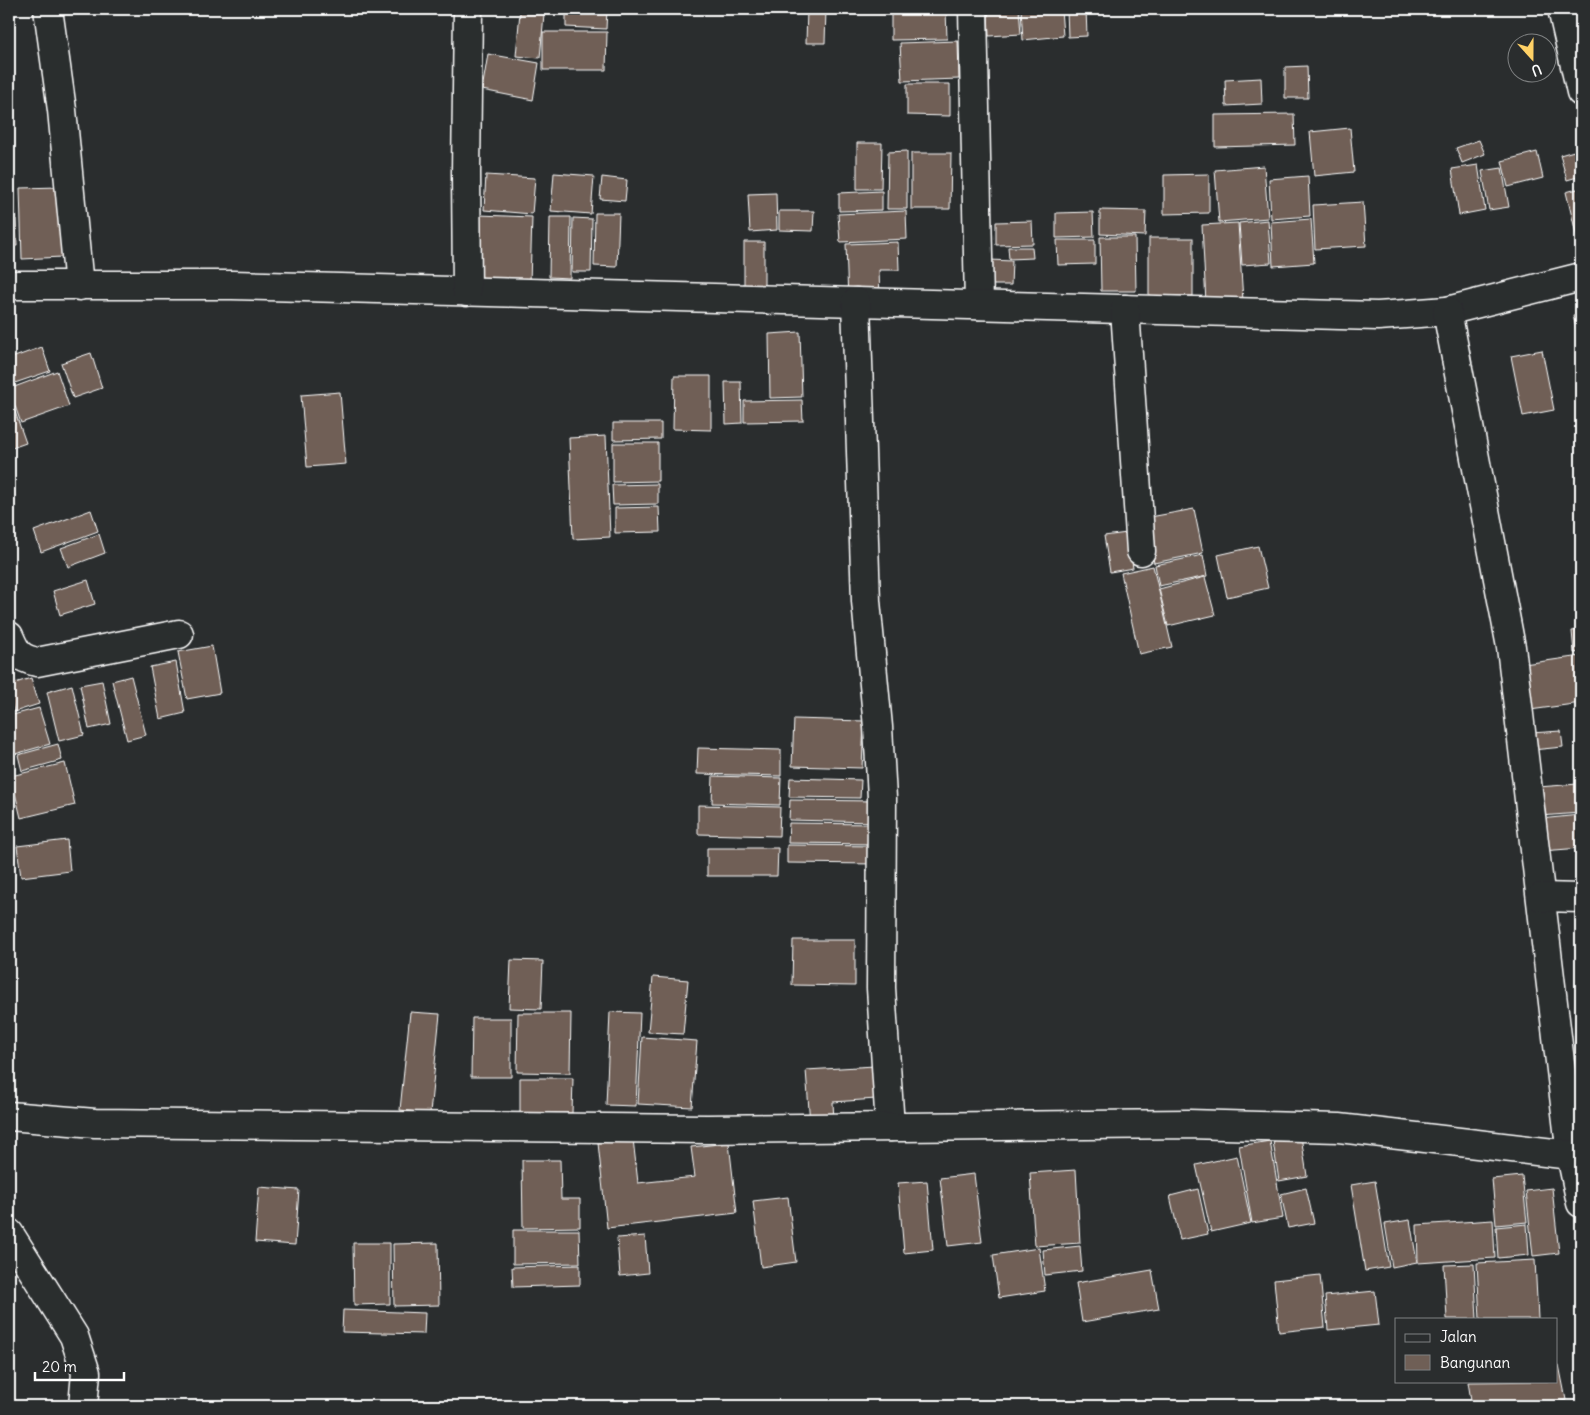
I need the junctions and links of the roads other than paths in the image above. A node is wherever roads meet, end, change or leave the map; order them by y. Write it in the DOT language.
graph roads {
  1 [pos="48,9"];
  2 [pos="468,9"];
  3 [pos="973,9"];
  4 [pos="1562,9"];
  5 [pos="1581,92"];
  6 [pos="1581,277"];
  7 [pos="9,285"];
  8 [pos="79,286"];
  9 [pos="467,292"];
  10 [pos="856,302"];
  11 [pos="979,305"];
  12 [pos="1125,309"];
  13 [pos="1447,311"];
  14 [pos="1141,551"];
  15 [pos="179,634"];
  16 [pos="9,636"];
  17 [pos="1541,897"];
  18 [pos="1581,898"];
  19 [pos="9,1116"];
  20 [pos="890,1127"];
  21 [pos="1571,1155"];
  22 [pos="1581,1203"];
  23 [pos="9,1233"];
  24 [pos="83,1406"];
  1 -- 8 [label="street"];
  2 -- 9 [label="street"];
  3 -- 11 [label="street"];
  4 -- 5 [label="street"];
  6 -- 13 [label="street"];
  7 -- 8 [label="street"];
  8 -- 9 [label="street"];
  9 -- 10 [label="street"];
  10 -- 11 [label="street"];
  10 -- 20 [label="street"];
  11 -- 12 [label="street"];
  12 -- 13 [label="street"];
  12 -- 14 [label="street"];
  13 -- 17 [label="street"];
  15 -- 16 [label="street"];
  17 -- 18 [label="street"];
  17 -- 21 [label="street"];
  19 -- 20 [label="street"];
  20 -- 21 [label="street"];
  21 -- 22 [label="street"];
  23 -- 24 [label="street"];
}
